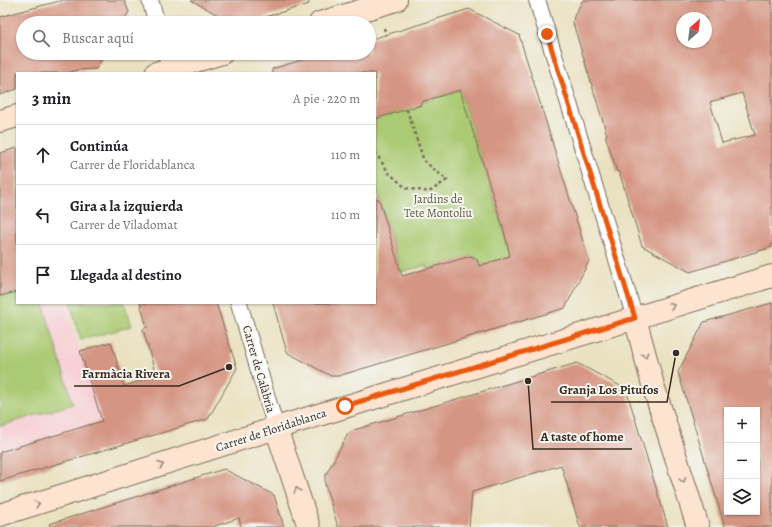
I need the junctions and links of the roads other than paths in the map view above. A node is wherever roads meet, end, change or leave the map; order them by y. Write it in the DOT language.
graph roads {
  1 [pos="150,0"];
  2 [pos="396,0"];
  3 [pos="537,0"];
  4 [pos="155,16"];
  5 [pos="343,16"];
  6 [pos="194,60"];
  7 [pos="166,67"];
  8 [pos="16,116"];
  9 [pos="0,121"];
  10 [pos="772,276"];
  11 [pos="239,304"];
  12 [pos="635,318"];
  13 [pos="276,428"];
  14 [pos="0,515"];
  15 [pos="309,527"];
  16 [pos="698,527"];
  1 -- 4 [label="street"];
  2 -- 5 [label="street"];
  3 -- 12 [label="street"];
  6 -- 7 [label="street"];
  8 -- 9 [label="street"];
  12 -- 10 [label="street, Carrer de Floridablanca, one-way"];
  11 -- 13 [label="street, Carrer de Calàbria"];
  12 -- 13 [label="street, Carrer de Floridablanca"];
  12 -- 16 [label="street, one-way"];
  14 -- 13 [label="street, Carrer de Floridablanca, one-way"];
  15 -- 13 [label="street, Carrer de Calàbria, one-way"];
}
